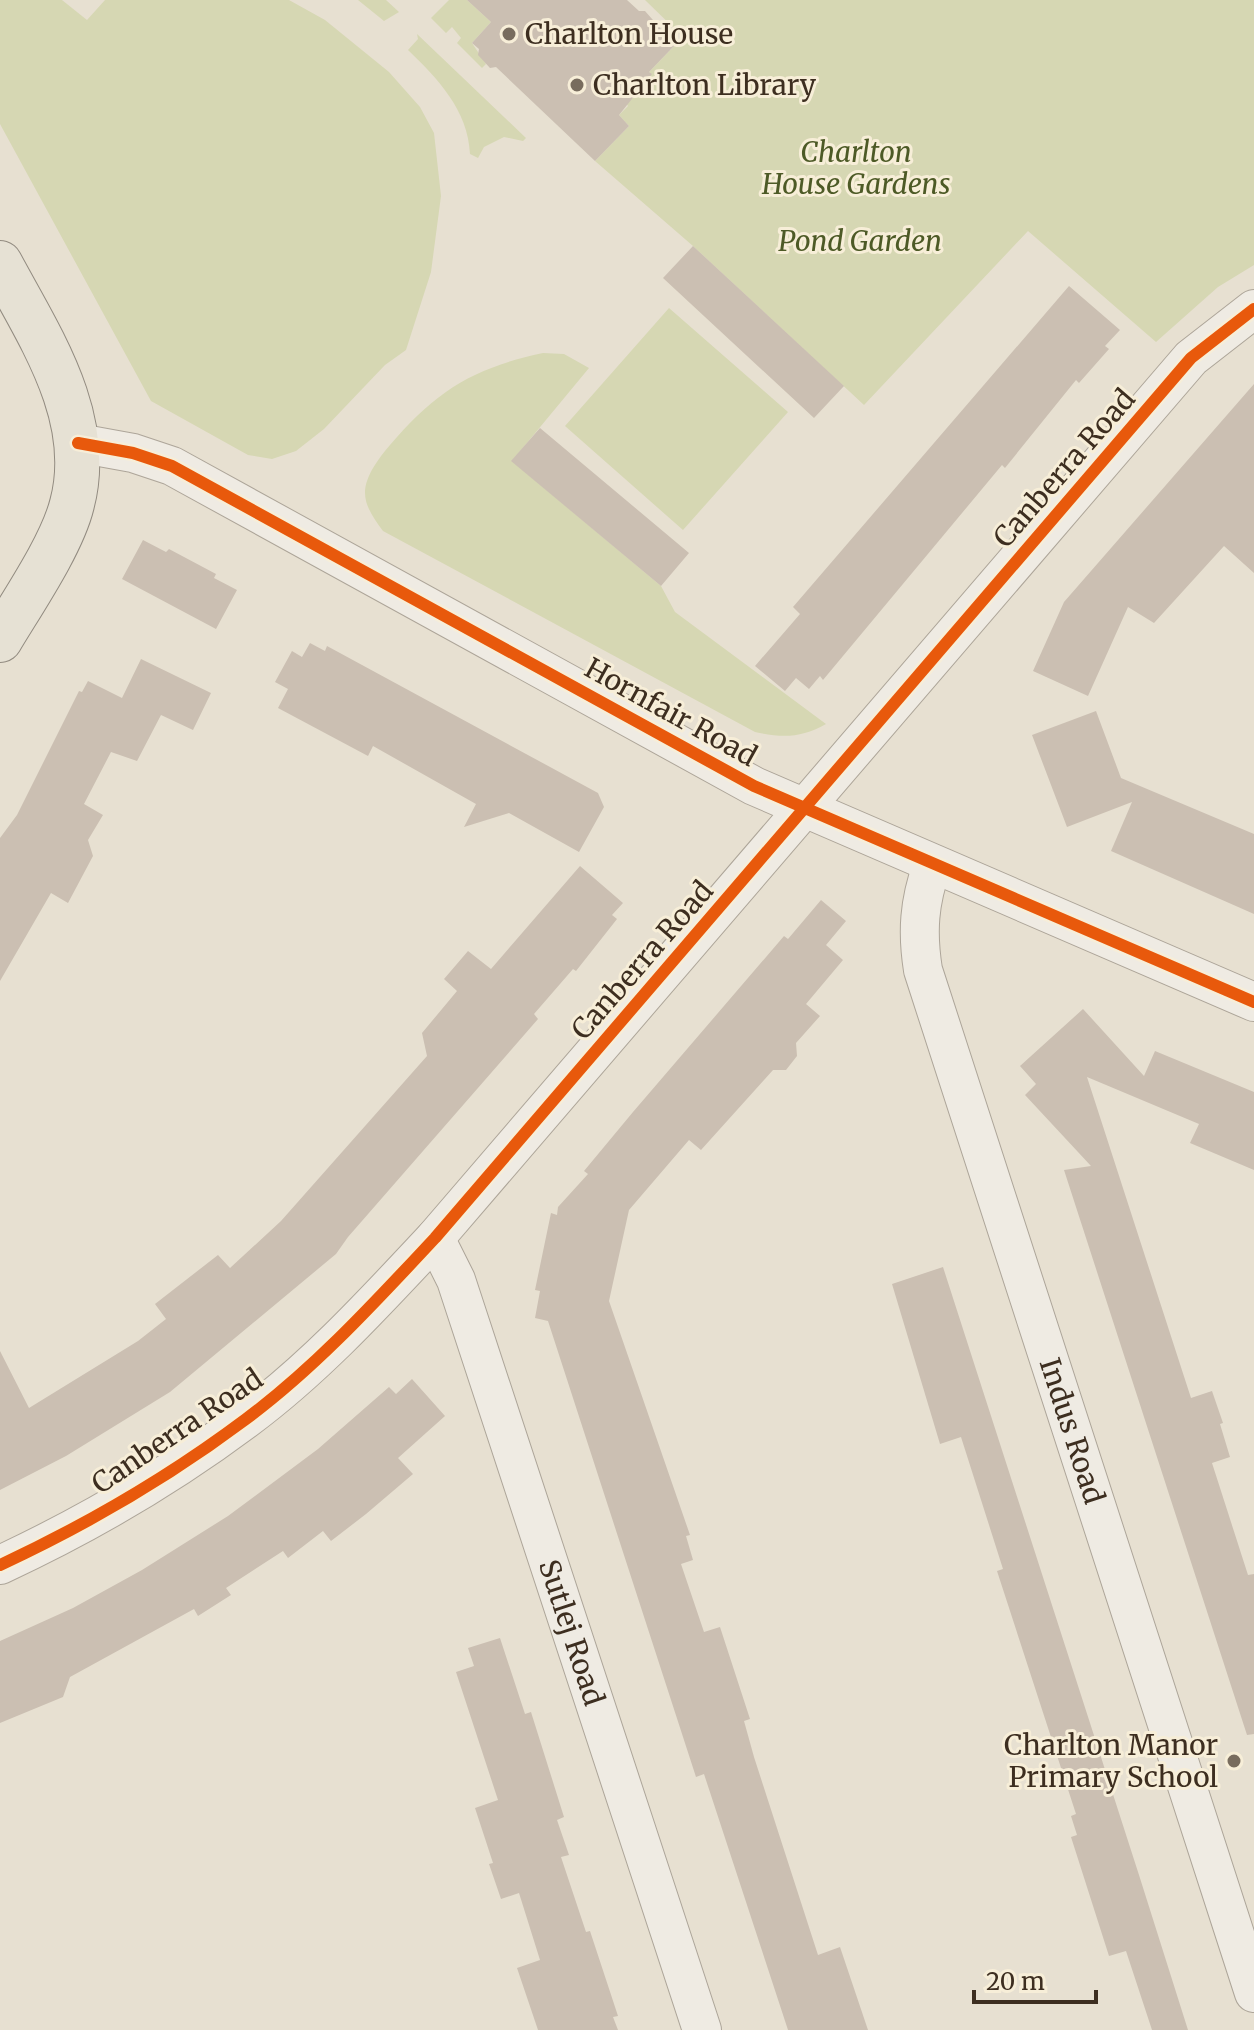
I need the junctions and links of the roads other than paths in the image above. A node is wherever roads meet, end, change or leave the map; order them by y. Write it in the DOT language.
graph roads {
  1 [pos="0,263"];
  2 [pos="1254,309"];
  3 [pos="78,443"];
  4 [pos="0,640"];
  5 [pos="804,808"];
  6 [pos="932,866"];
  7 [pos="1254,1002"];
  8 [pos="435,1238"];
  9 [pos="0,1565"];
  10 [pos="1254,1993"];
  11 [pos="702,2030"];
  1 -- 3 [label="main road"];
  2 -- 5 [label="street, Canberra Road"];
  3 -- 4 [label="main road"];
  3 -- 5 [label="street, Hornfair Road"];
  5 -- 6 [label="street, Hornfair Road"];
  5 -- 8 [label="street, Canberra Road"];
  6 -- 7 [label="street, Hornfair Road"];
  6 -- 10 [label="street, Indus Road"];
  8 -- 9 [label="street, Canberra Road"];
  8 -- 11 [label="street, Sutlej Road"];
}
